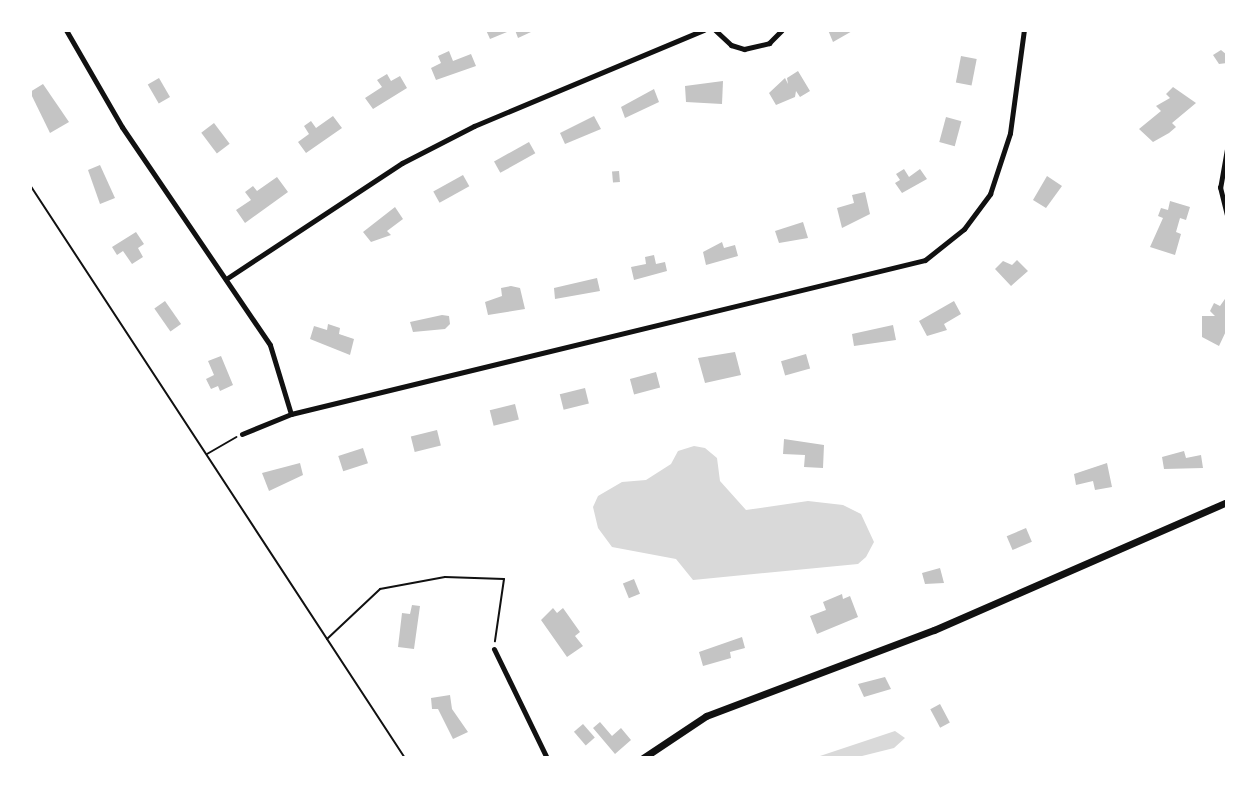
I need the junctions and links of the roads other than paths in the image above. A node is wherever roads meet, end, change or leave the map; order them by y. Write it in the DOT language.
graph roads {
  1 [pos="66,30"];
  2 [pos="705,30"];
  3 [pos="715,30"];
  4 [pos="782,30"];
  5 [pos="1024,30"];
  6 [pos="1227,149"];
  7 [pos="1227,215"];
  8 [pos="226,279"];
  9 [pos="292,414"];
  10 [pos="242,434"];
  11 [pos="1227,502"];
  12 [pos="494,649"];
  13 [pos="547,758"];
  14 [pos="643,758"];
  1 -- 8 [label="street"];
  2 -- 8 [label="street"];
  3 -- 4 [label="street"];
  5 -- 9 [label="street"];
  6 -- 7 [label="street"];
  8 -- 9 [label="street"];
  9 -- 10 [label="street"];
  11 -- 14 [label="street"];
  12 -- 13 [label="street"];
}
